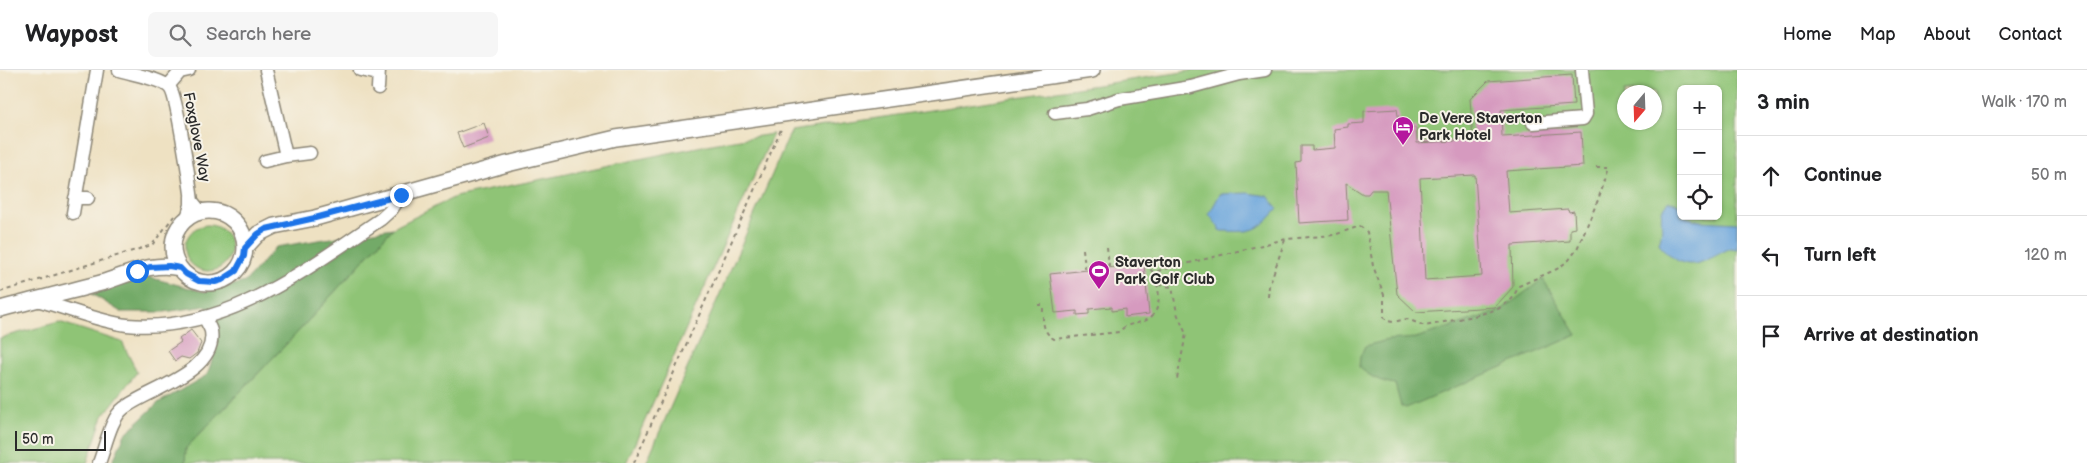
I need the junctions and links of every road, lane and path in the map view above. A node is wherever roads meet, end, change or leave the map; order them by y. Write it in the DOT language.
graph roads {
  1 [pos="97,70"];
  2 [pos="119,70"];
  3 [pos="188,70"];
  4 [pos="266,70"];
  5 [pos="360,70"];
  6 [pos="1092,70"];
  7 [pos="1265,70"];
  8 [pos="1582,70"];
  9 [pos="378,72"];
  10 [pos="168,86"];
  11 [pos="378,88"];
  12 [pos="1055,113"];
  13 [pos="788,114"];
  14 [pos="1533,123"];
  15 [pos="310,153"];
  16 [pos="286,156"];
  17 [pos="265,162"];
  18 [pos="1595,167"];
  19 [pos="191,194"];
  20 [pos="401,195"];
  21 [pos="201,212"];
  22 [pos="72,213"];
  23 [pos="181,217"];
  24 [pos="238,225"];
  25 [pos="274,226"];
  26 [pos="1286,239"];
  27 [pos="173,246"];
  28 [pos="1106,247"];
  29 [pos="245,248"];
  30 [pos="1083,249"];
  31 [pos="1109,265"];
  32 [pos="150,267"];
  33 [pos="180,268"];
  34 [pos="1152,272"];
  35 [pos="1158,285"];
  36 [pos="0,292"];
  37 [pos="1268,297"];
  38 [pos="34,300"];
  39 [pos="1038,305"];
  40 [pos="0,309"];
  41 [pos="204,317"];
  42 [pos="1177,379"];
  43 [pos="99,463"];
  44 [pos="634,463"];
  1 -- 22 [label="street"];
  2 -- 10 [label="street"];
  3 -- 10 [label="street, Foxglove Way"];
  4 -- 16 [label="street"];
  5 -- 9 [label="street"];
  6 -- 13 [label="main road"];
  7 -- 12 [label="street"];
  8 -- 14 [label="street"];
  9 -- 11 [label="street"];
  10 -- 19 [label="street, Foxglove Way"];
  13 -- 20 [label="main road"];
  13 -- 44 [label="path"];
  15 -- 16 [label="street"];
  16 -- 17 [label="street"];
  18 -- 26 [label="path"];
  19 -- 21 [label="street, Foxglove Way"];
  19 -- 23 [label="street, Foxglove Way"];
  20 -- 25 [label="main road"];
  20 -- 41 [label="street"];
  21 -- 23 [label="main road"];
  21 -- 24 [label="main road"];
  23 -- 27 [label="main road"];
  23 -- 36 [label="path"];
  24 -- 25 [label="main road"];
  24 -- 29 [label="main road"];
  25 -- 29 [label="main road"];
  26 -- 34 [label="path"];
  26 -- 37 [label="path"];
  27 -- 32 [label="main road"];
  27 -- 33 [label="main road"];
  28 -- 31 [label="path"];
  29 -- 33 [label="main road"];
  30 -- 31 [label="path"];
  31 -- 34 [label="path"];
  32 -- 33 [label="main road"];
  32 -- 38 [label="main road"];
  34 -- 35 [label="path"];
  35 -- 39 [label="path"];
  35 -- 42 [label="path"];
  38 -- 40 [label="main road"];
  38 -- 41 [label="street"];
  41 -- 43 [label="street"];
}
